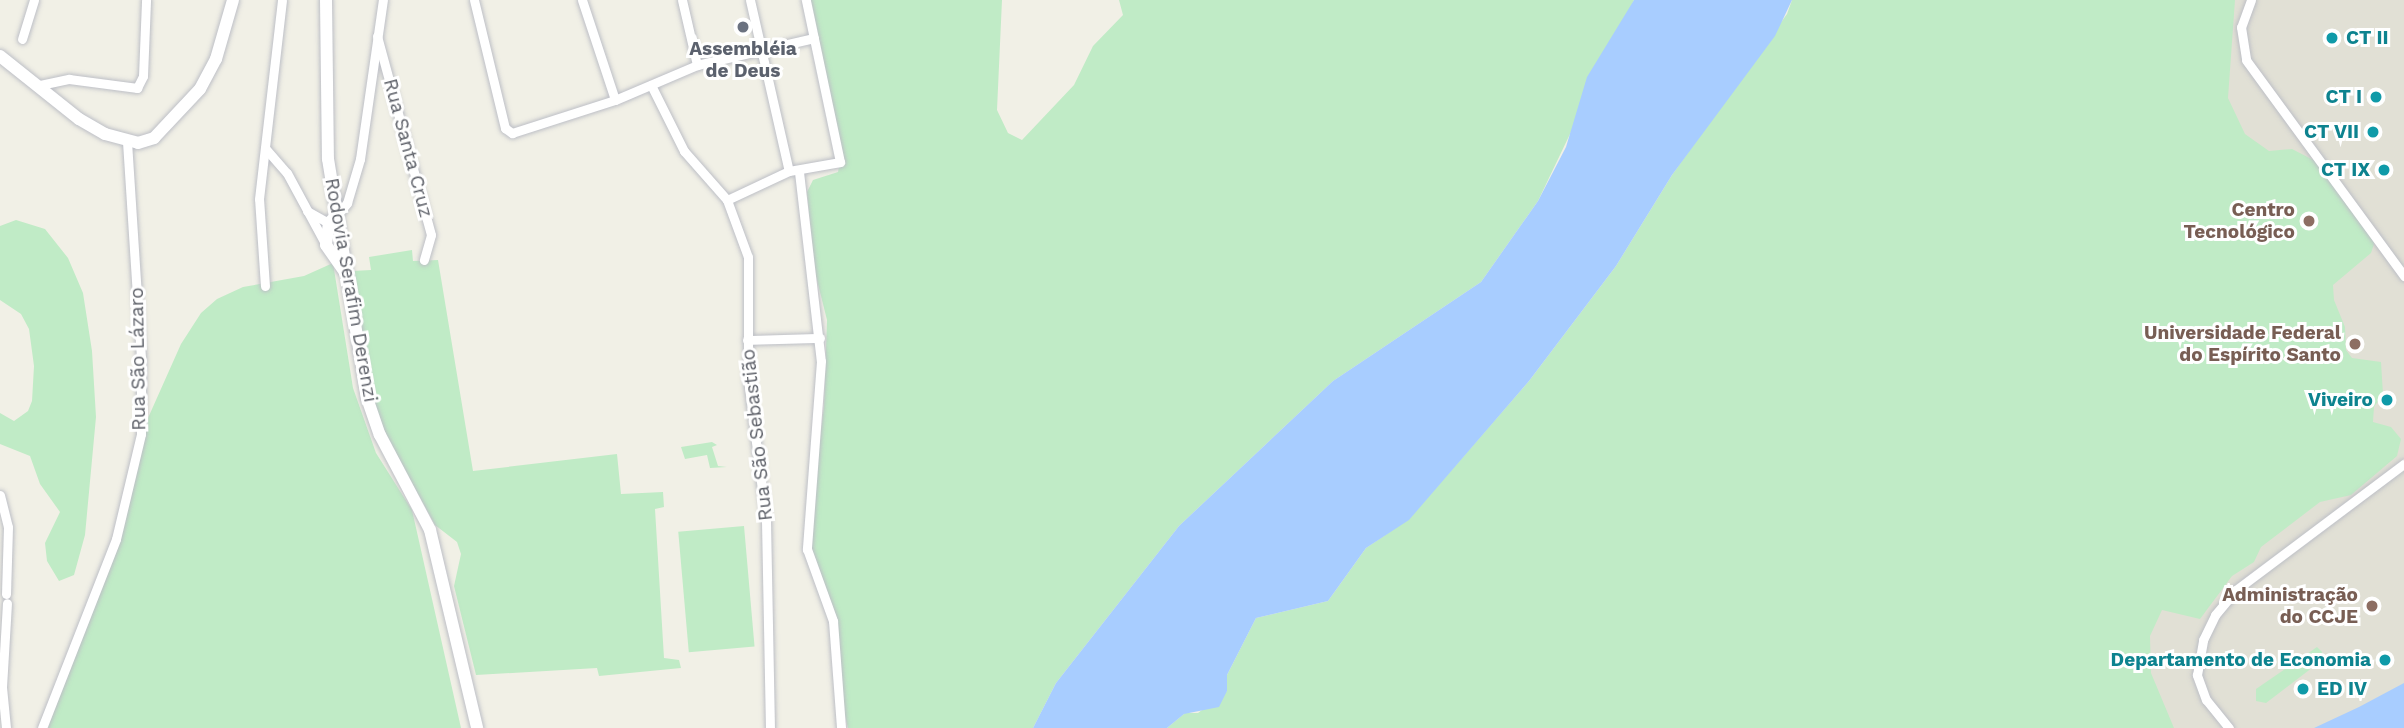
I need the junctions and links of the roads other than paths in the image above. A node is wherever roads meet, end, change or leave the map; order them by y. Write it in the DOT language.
graph roads {
  1 [pos="34,0"];
  2 [pos="146,0"];
  3 [pos="233,0"];
  4 [pos="282,0"];
  5 [pos="327,0"];
  6 [pos="383,0"];
  7 [pos="474,0"];
  8 [pos="582,0"];
  9 [pos="682,0"];
  10 [pos="750,0"];
  11 [pos="806,0"];
  12 [pos="2251,0"];
  13 [pos="377,36"];
  14 [pos="814,38"];
  15 [pos="22,39"];
  16 [pos="759,50"];
  17 [pos="0,56"];
  18 [pos="697,65"];
  19 [pos="40,85"];
  20 [pos="652,85"];
  21 [pos="615,100"];
  22 [pos="127,142"];
  23 [pos="265,148"];
  24 [pos="794,172"];
  25 [pos="727,200"];
  26 [pos="305,210"];
  27 [pos="333,219"];
  28 [pos="327,246"];
  29 [pos="424,260"];
  30 [pos="347,275"];
  31 [pos="2404,276"];
  32 [pos="265,286"];
  33 [pos="820,338"];
  34 [pos="747,340"];
  35 [pos="2404,464"];
  36 [pos="0,495"];
  37 [pos="1,687"];
  38 [pos="6,728"];
  39 [pos="42,728"];
  40 [pos="477,728"];
  41 [pos="770,728"];
  42 [pos="841,728"];
  43 [pos="2229,728"];
  1 -- 15 [label="street"];
  2 -- 19 [label="street"];
  3 -- 22 [label="main road"];
  4 -- 23 [label="street"];
  5 -- 27 [label="main road, Rodovia Serafim Derenzi"];
  6 -- 13 [label="street"];
  7 -- 21 [label="street"];
  8 -- 21 [label="street"];
  9 -- 18 [label="street"];
  10 -- 16 [label="street"];
  11 -- 14 [label="street"];
  12 -- 31 [label="street"];
  13 -- 27 [label="street"];
  13 -- 29 [label="street, Rua Santa Cruz"];
  14 -- 16 [label="street"];
  14 -- 24 [label="street"];
  16 -- 18 [label="street"];
  16 -- 24 [label="street"];
  17 -- 19 [label="main road"];
  18 -- 20 [label="street"];
  19 -- 22 [label="main road"];
  20 -- 21 [label="street"];
  20 -- 25 [label="street, Rua São Sebastião"];
  22 -- 39 [label="street, Rua São Lázaro"];
  23 -- 26 [label="street"];
  23 -- 32 [label="street"];
  24 -- 25 [label="street"];
  24 -- 33 [label="street"];
  25 -- 34 [label="street, Rua São Sebastião"];
  26 -- 27 [label="street"];
  26 -- 28 [label="street"];
  27 -- 28 [label="main road"];
  27 -- 30 [label="main road, Rodovia Serafim Derenzi"];
  28 -- 30 [label="main road"];
  30 -- 40 [label="main road, Rodovia Serafim Derenzi"];
  33 -- 34 [label="street"];
  33 -- 42 [label="street"];
  34 -- 41 [label="street, Rua São Sebastião"];
  35 -- 43 [label="street"];
  36 -- 37 [label="street"];
  37 -- 38 [label="street"];
}
